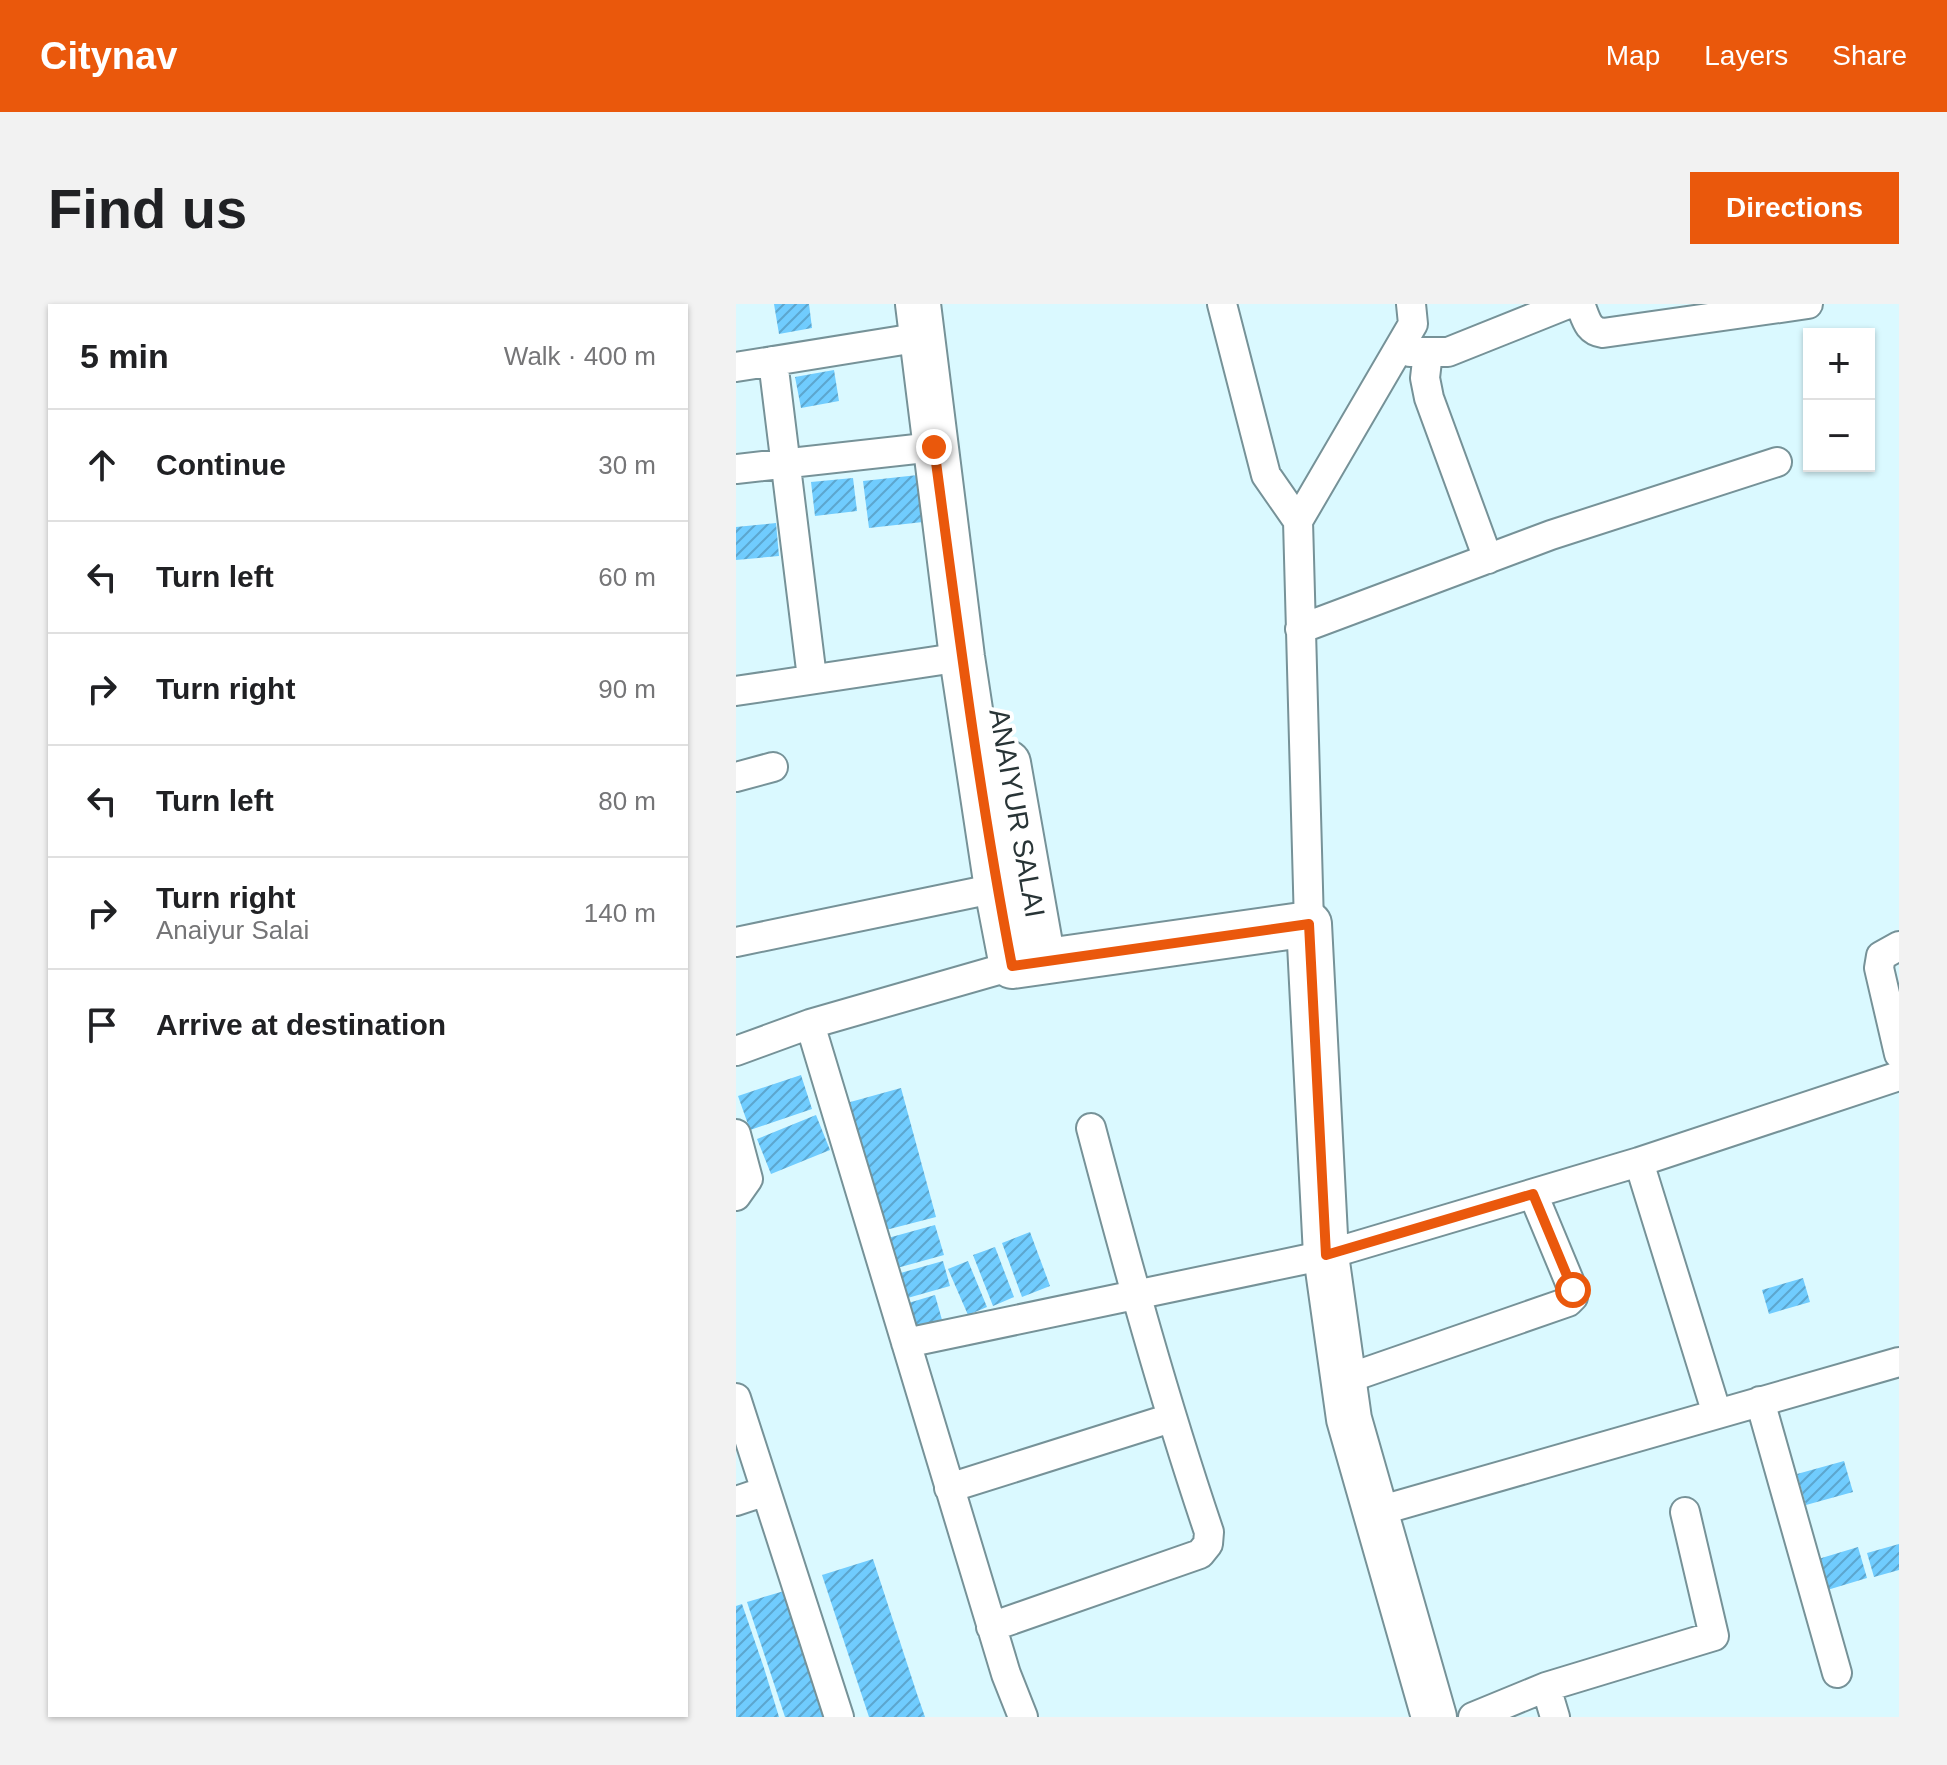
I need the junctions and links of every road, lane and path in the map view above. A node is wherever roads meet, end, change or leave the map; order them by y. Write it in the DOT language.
graph roads {
  1 [pos="1222,304"];
  2 [pos="1411,304"];
  3 [pos="1568,304"];
  4 [pos="1580,304"];
  5 [pos="1808,304"];
  6 [pos="928,315"];
  7 [pos="1397,352"];
  8 [pos="1428,352"];
  9 [pos="773,361"];
  10 [pos="736,367"];
  11 [pos="934,447"];
  12 [pos="1777,462"];
  13 [pos="786,463"];
  14 [pos="736,469"];
  15 [pos="1298,521"];
  16 [pos="1488,559"];
  17 [pos="1300,629"];
  18 [pos="962,657"];
  19 [pos="812,678"];
  20 [pos="736,691"];
  21 [pos="773,767"];
  22 [pos="736,777"];
  23 [pos="997,888"];
  24 [pos="1309,924"];
  25 [pos="736,942"];
  26 [pos="1899,946"];
  27 [pos="1028,964"];
  28 [pos="810,1024"];
  29 [pos="736,1051"];
  30 [pos="1899,1054"];
  31 [pos="1899,1076"];
  32 [pos="1091,1128"];
  33 [pos="736,1134"];
  34 [pos="1639,1162"];
  35 [pos="1533,1194"];
  36 [pos="736,1196"];
  37 [pos="1326,1255"];
  38 [pos="1135,1294"];
  39 [pos="906,1343"];
  40 [pos="1899,1362"];
  41 [pos="1343,1380"];
  42 [pos="736,1398"];
  43 [pos="1760,1401"];
  44 [pos="1717,1414"];
  45 [pos="1171,1418"];
  46 [pos="949,1488"];
  47 [pos="766,1491"];
  48 [pos="736,1501"];
  49 [pos="1375,1512"];
  50 [pos="1685,1512"];
  51 [pos="991,1627"];
  52 [pos="1837,1673"];
  53 [pos="1546,1687"];
  54 [pos="839,1717"];
  55 [pos="1023,1717"];
  56 [pos="1434,1717"];
  57 [pos="1473,1717"];
  58 [pos="1555,1717"];
  1 -- 15 [label="street"];
  2 -- 7 [label="street"];
  3 -- 8 [label="street"];
  4 -- 5 [label="street"];
  6 -- 9 [label="street"];
  6 -- 11 [label="main road, ANAIYUR SALAI"];
  6 -- 27 [label="main road, ANAIYUR SALAI"];
  7 -- 8 [label="street"];
  7 -- 15 [label="street"];
  8 -- 16 [label="street"];
  9 -- 10 [label="street"];
  9 -- 13 [label="street"];
  11 -- 13 [label="street"];
  11 -- 18 [label="main road, ANAIYUR SALAI"];
  12 -- 16 [label="street"];
  13 -- 14 [label="street"];
  13 -- 19 [label="street"];
  15 -- 17 [label="street"];
  16 -- 17 [label="street"];
  17 -- 24 [label="street"];
  18 -- 19 [label="street"];
  18 -- 23 [label="main road, ANAIYUR SALAI"];
  19 -- 20 [label="street"];
  21 -- 22 [label="street"];
  23 -- 25 [label="street"];
  23 -- 27 [label="main road, ANAIYUR SALAI"];
  24 -- 27 [label="main road"];
  24 -- 37 [label="main road"];
  26 -- 30 [label="street"];
  27 -- 28 [label="street"];
  28 -- 29 [label="street"];
  28 -- 39 [label="street"];
  31 -- 34 [label="street"];
  32 -- 38 [label="street"];
  33 -- 36 [label="street"];
  34 -- 35 [label="street"];
  34 -- 44 [label="street"];
  35 -- 37 [label="street"];
  35 -- 41 [label="street"];
  37 -- 38 [label="street"];
  37 -- 41 [label="main road"];
  38 -- 39 [label="street"];
  38 -- 45 [label="street"];
  39 -- 46 [label="street"];
  40 -- 43 [label="street"];
  41 -- 49 [label="main road"];
  42 -- 47 [label="street"];
  43 -- 44 [label="street"];
  43 -- 52 [label="street"];
  44 -- 49 [label="street"];
  45 -- 46 [label="street"];
  45 -- 51 [label="street"];
  46 -- 51 [label="street"];
  47 -- 48 [label="street"];
  47 -- 54 [label="street"];
  49 -- 56 [label="main road"];
  50 -- 53 [label="street"];
  51 -- 55 [label="street"];
  53 -- 57 [label="street"];
  53 -- 58 [label="street"];
}
